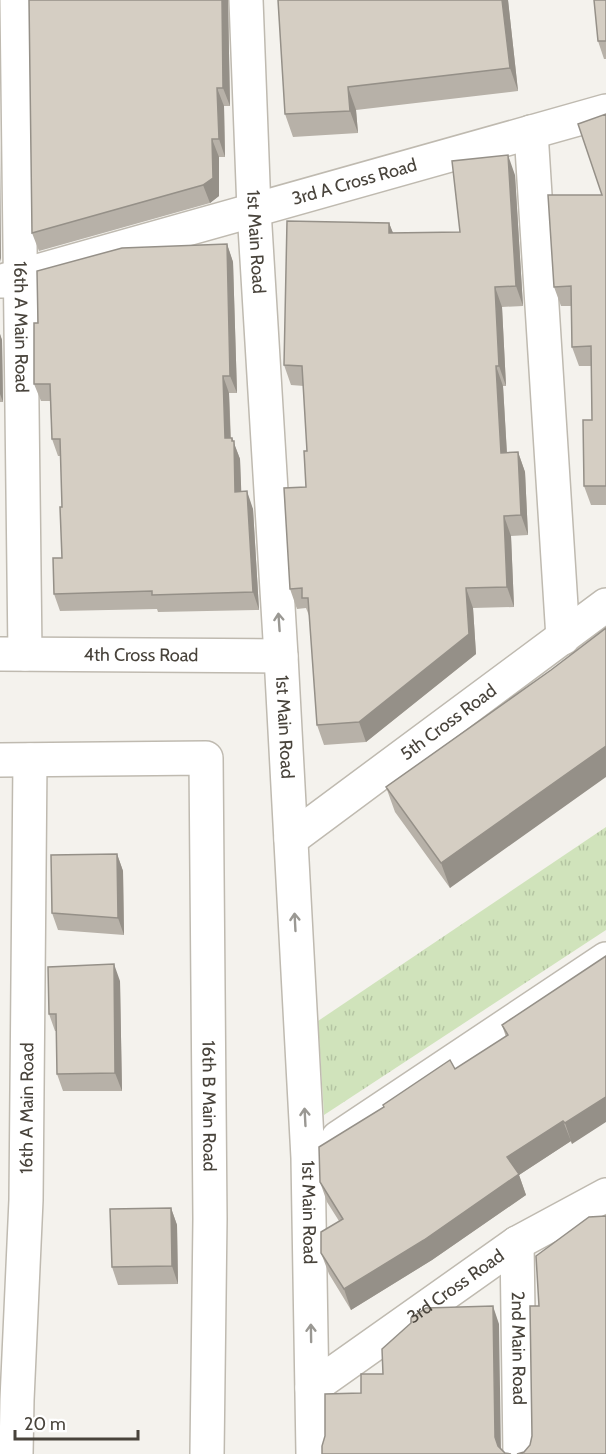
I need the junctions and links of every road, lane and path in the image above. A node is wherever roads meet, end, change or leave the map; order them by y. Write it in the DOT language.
graph roads {
  1 [pos="17,0"];
  2 [pos="246,0"];
  3 [pos="606,111"];
  4 [pos="531,132"];
  5 [pos="254,210"];
  6 [pos="11,279"];
  7 [pos="606,605"];
  8 [pos="563,638"];
  9 [pos="12,654"];
  10 [pos="282,656"];
  11 [pos="15,760"];
  12 [pos="291,839"];
  13 [pos="606,959"];
  14 [pos="308,1158"];
  15 [pos="606,1195"];
  16 [pos="517,1243"];
  17 [pos="312,1388"];
  18 [pos="16,1454"];
  19 [pos="207,1454"];
  20 [pos="314,1454"];
  21 [pos="520,1454"];
  1 -- 6 [label="street, 16th A Main Road"];
  2 -- 5 [label="street, 1st Main Road"];
  3 -- 4 [label="street, 3rd A Cross Road"];
  4 -- 5 [label="street, 3rd A Cross Road"];
  4 -- 8 [label="street"];
  5 -- 6 [label="street, 3rd A Cross Road"];
  10 -- 5 [label="street, 1st Main Road, one-way"];
  6 -- 9 [label="street, 16th A Main Road"];
  7 -- 8 [label="street, 5th Cross Road"];
  8 -- 12 [label="street, 5th Cross Road"];
  9 -- 10 [label="street, 4th Cross Road"];
  10 -- 12 [label="street, 1st Main Road"];
  11 -- 18 [label="street, 16th A Main Road"];
  11 -- 19 [label="street, 16th B Main Road"];
  14 -- 12 [label="street, 1st Main Road, one-way"];
  13 -- 14 [label="street"];
  17 -- 14 [label="street, 1st Main Road, one-way"];
  15 -- 16 [label="street, 3rd Cross Road"];
  16 -- 17 [label="street, 3rd Cross Road"];
  16 -- 21 [label="street, 2nd Main Road"];
  17 -- 20 [label="street, 1st Main Road"];
}
